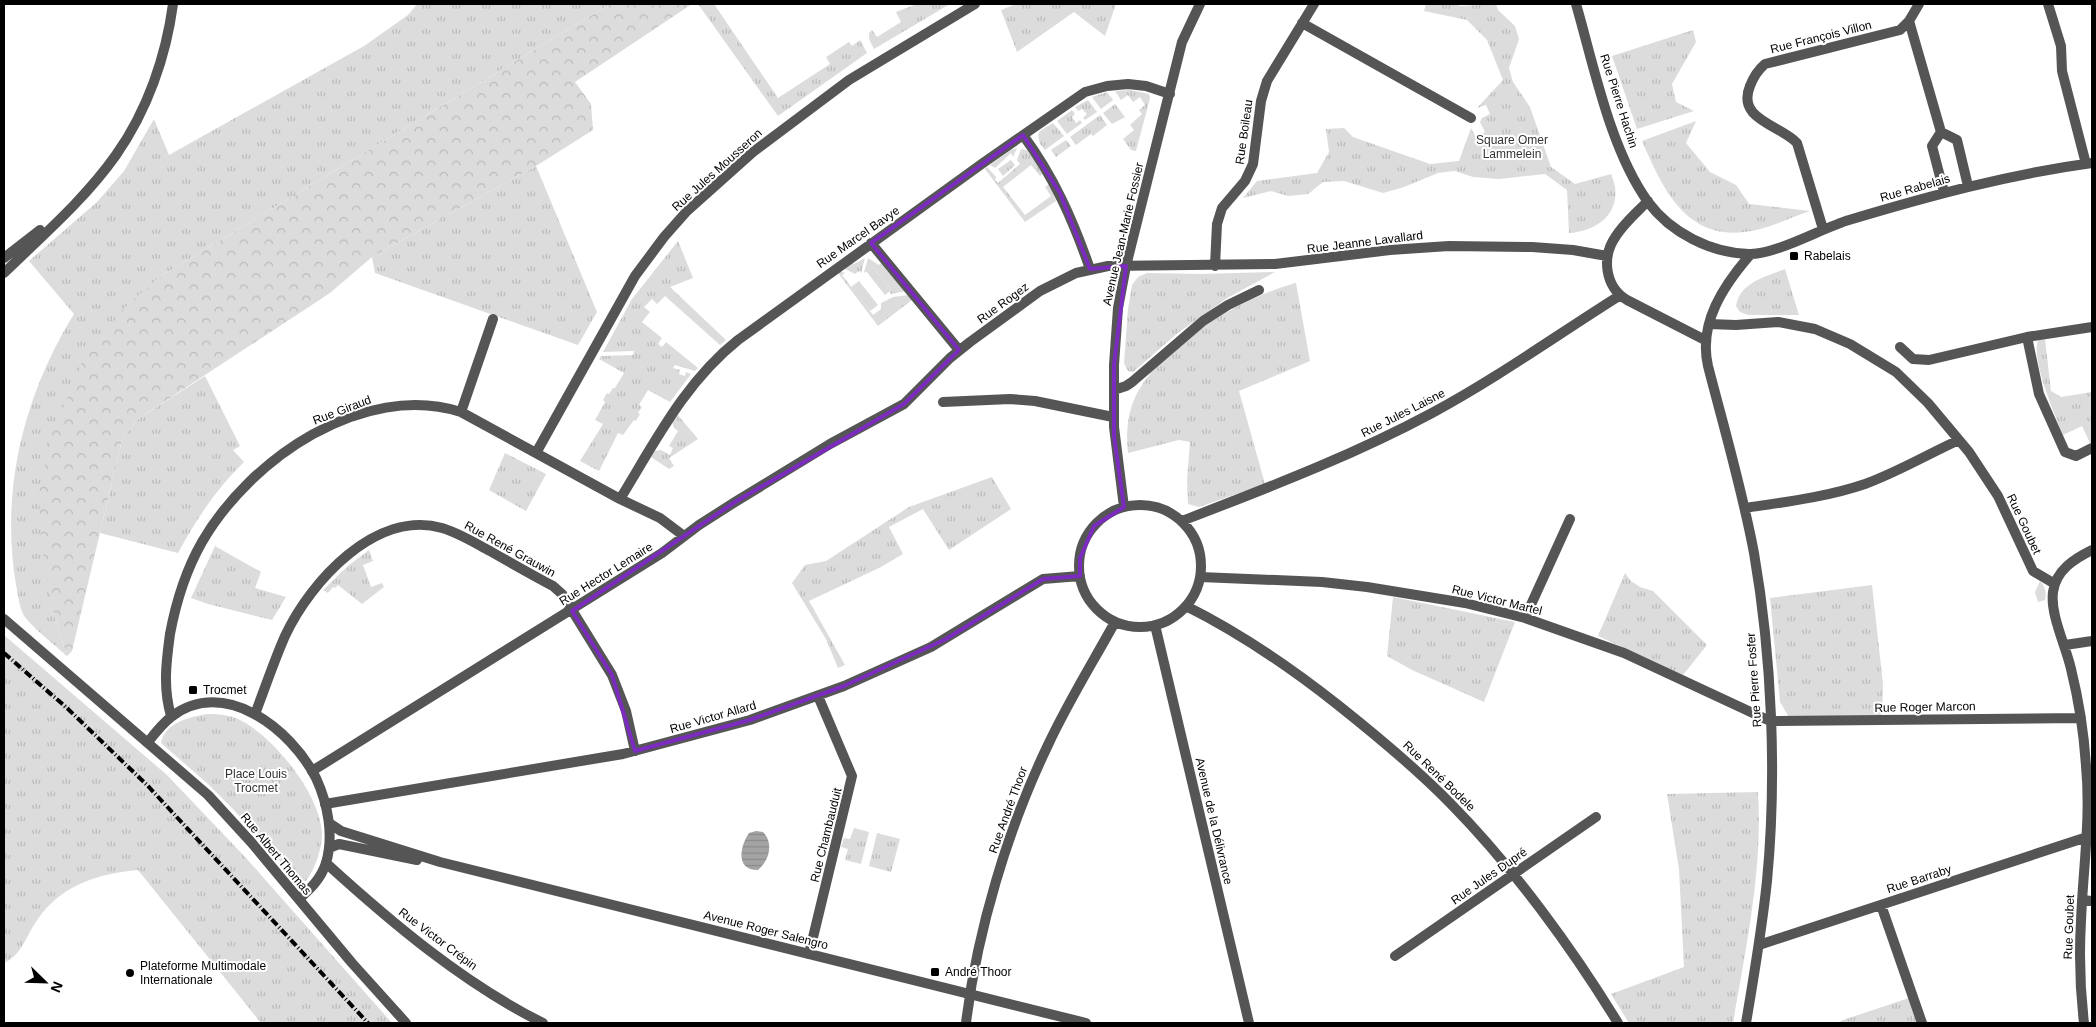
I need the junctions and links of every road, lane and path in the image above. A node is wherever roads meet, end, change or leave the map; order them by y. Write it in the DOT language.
graph roads {
  1 [pos="172,4"];
  2 [pos="975,4"];
  3 [pos="1200,4"];
  4 [pos="1314,4"];
  5 [pos="1576,4"];
  6 [pos="1919,4"];
  7 [pos="2048,4"];
  8 [pos="1909,21"];
  9 [pos="1302,23"];
  10 [pos="1170,94"];
  11 [pos="1471,118"];
  12 [pos="1941,132"];
  13 [pos="1023,134"];
  14 [pos="2089,164"];
  15 [pos="1968,186"];
  16 [pos="1944,192"];
  17 [pos="78,200"];
  18 [pos="1648,202"];
  19 [pos="1823,229"];
  20 [pos="871,243"];
  21 [pos="1750,254"];
  22 [pos="1607,256"];
  23 [pos="4,258"];
  24 [pos="1126,266"];
  25 [pos="1215,266"];
  26 [pos="1090,269"];
  27 [pos="4,273"];
  28 [pos="1259,290"];
  29 [pos="1619,296"];
  30 [pos="493,319"];
  31 [pos="1709,324"];
  32 [pos="2092,327"];
  33 [pos="2027,337"];
  34 [pos="1706,340"];
  35 [pos="1900,348"];
  36 [pos="959,350"];
  37 [pos="1114,390"];
  38 [pos="913,396"];
  39 [pos="943,402"];
  40 [pos="461,412"];
  41 [pos="1114,418"];
  42 [pos="1959,440"];
  43 [pos="2092,448"];
  44 [pos="536,452"];
  45 [pos="620,499"];
  46 [pos="1124,507"];
  47 [pos="1745,508"];
  48 [pos="1570,519"];
  49 [pos="1182,521"];
  50 [pos="684,536"];
  51 [pos="2092,550"];
  52 [pos="1080,576"];
  53 [pos="1200,577"];
  54 [pos="2055,584"];
  55 [pos="1186,606"];
  56 [pos="572,611"];
  57 [pos="4,617"];
  58 [pos="1525,618"];
  59 [pos="1115,622"];
  60 [pos="1155,625"];
  61 [pos="2092,641"];
  62 [pos="2065,645"];
  63 [pos="818,696"];
  64 [pos="255,714"];
  65 [pos="171,716"];
  66 [pos="2081,718"];
  67 [pos="1770,721"];
  68 [pos="148,742"];
  69 [pos="636,751"];
  70 [pos="2089,768"];
  71 [pos="312,771"];
  72 [pos="325,804"];
  73 [pos="1596,817"];
  74 [pos="329,824"];
  75 [pos="2087,836"];
  76 [pos="329,848"];
  77 [pos="440,862"];
  78 [pos="326,863"];
  79 [pos="1513,875"];
  80 [pos="298,899"];
  81 [pos="2087,900"];
  82 [pos="1880,905"];
  83 [pos="1758,945"];
  84 [pos="809,954"];
  85 [pos="1396,956"];
  86 [pos="971,994"];
  87 [pos="406,1023"];
  88 [pos="544,1023"];
  89 [pos="966,1023"];
  90 [pos="1086,1023"];
  91 [pos="1249,1023"];
  92 [pos="1618,1023"];
  93 [pos="1746,1023"];
  94 [pos="1922,1023"];
  95 [pos="2084,1023"];
  1 -- 17 [label="street"];
  2 -- 44 [label="street, Rue Jules Mousseron"];
  3 -- 10 [label="street, Avenue Jean-Marie Fossier"];
  4 -- 9 [label="street, Rue Boileau"];
  5 -- 18 [label="street, Rue Pierre Hachin"];
  6 -- 8 [label="street, Rue François Villon"];
  7 -- 14 [label="street"];
  8 -- 12 [label="street"];
  8 -- 19 [label="street, Rue François Villon"];
  9 -- 11 [label="street"];
  9 -- 25 [label="street, Rue Boileau"];
  10 -- 13 [label="street, Rue Marcel Bavye"];
  10 -- 24 [label="street, Avenue Jean-Marie Fossier"];
  12 -- 15 [label="street"];
  12 -- 16 [label="street"];
  13 -- 20 [label="street, Rue Marcel Bavye"];
  13 -- 26 [label="street"];
  14 -- 15 [label="street, Rue Rabelais"];
  15 -- 16 [label="street, Rue Rabelais"];
  16 -- 19 [label="street, Rue Rabelais"];
  17 -- 23 [label="street"];
  17 -- 27 [label="street"];
  18 -- 21 [label="street, Rue Pierre Hachin"];
  18 -- 22 [label="street"];
  19 -- 21 [label="street, Rue Rabelais"];
  20 -- 36 [label="street"];
  20 -- 45 [label="street, Rue Marcel Bavye"];
  21 -- 31 [label="street, Rue Pierre Fosfer"];
  22 -- 25 [label="street, Rue Jeanne Lavallard"];
  22 -- 29 [label="street"];
  24 -- 25 [label="street, Rue Jeanne Lavallard"];
  24 -- 26 [label="street, Rue Rogez"];
  24 -- 37 [label="street, Avenue Jean-Marie Fossier"];
  26 -- 36 [label="street, Rue Rogez"];
  28 -- 37 [label="street"];
  29 -- 34 [label="street"];
  29 -- 49 [label="street, Rue Jules Laisne"];
  30 -- 40 [label="street"];
  31 -- 34 [label="street, Rue Pierre Fosfer"];
  31 -- 42 [label="street, Rue Goubet"];
  32 -- 33 [label="street"];
  33 -- 35 [label="street"];
  33 -- 43 [label="street"];
  34 -- 47 [label="street, Rue Pierre Fosfer"];
  36 -- 38 [label="street, Rue Rogez"];
  37 -- 41 [label="street, Avenue Jean-Marie Fossier"];
  38 -- 50 [label="street, Rue Hector Lemaire"];
  39 -- 41 [label="street"];
  40 -- 44 [label="street, Rue Giraud"];
  40 -- 65 [label="street, Rue Giraud"];
  41 -- 46 [label="street, Avenue Jean-Marie Fossier"];
  42 -- 47 [label="street"];
  42 -- 54 [label="street, Rue Goubet"];
  44 -- 45 [label="street, Rue Giraud"];
  45 -- 50 [label="street, Rue Giraud"];
  46 -- 49 [label="street"];
  46 -- 52 [label="street"];
  47 -- 67 [label="street, Rue Pierre Fosfer"];
  48 -- 58 [label="street"];
  49 -- 53 [label="street"];
  50 -- 56 [label="street, Rue Hector Lemaire"];
  51 -- 54 [label="street"];
  52 -- 59 [label="street"];
  52 -- 63 [label="street, Rue Victor Allard"];
  53 -- 55 [label="street"];
  53 -- 58 [label="street, Rue Victor Martel"];
  54 -- 62 [label="street, Rue Goubet"];
  55 -- 60 [label="street"];
  55 -- 79 [label="street, Rue René Bodele"];
  56 -- 64 [label="street, Rue René Grauwin"];
  56 -- 69 [label="street, Rue René Grauwin"];
  56 -- 71 [label="street, Rue Hector Lemaire"];
  57 -- 68 [label="street, Rue Albert Thomas"];
  58 -- 67 [label="street, Rue Victor Martel"];
  59 -- 60 [label="street"];
  59 -- 86 [label="street, Rue André Thoor"];
  60 -- 91 [label="street, Avenue de la Délivrance"];
  61 -- 62 [label="street"];
  62 -- 66 [label="street, Rue Goubet"];
  63 -- 69 [label="street, Rue Victor Allard"];
  63 -- 84 [label="street, Rue Chambauduit"];
  64 -- 65 [label="street"];
  64 -- 71 [label="street"];
  65 -- 68 [label="street"];
  66 -- 67 [label="street, Rue Roger Marcon"];
  66 -- 70 [label="street, Rue Goubet"];
  67 -- 83 [label="street, Rue Pierre Fosfer"];
  68 -- 80 [label="street, Rue Albert Thomas"];
  69 -- 72 [label="street, Rue Victor Allard"];
  70 -- 75 [label="street, Rue Goubet"];
  71 -- 72 [label="street"];
  72 -- 74 [label="street"];
  73 -- 79 [label="street, Rue Jules Dupré"];
  74 -- 76 [label="street"];
  74 -- 77 [label="street, Avenue Roger Salengro"];
  75 -- 81 [label="street, Rue Goubet"];
  75 -- 82 [label="street, Rue Barraby"];
  76 -- 77 [label="street, Avenue Roger Salengro"];
  76 -- 78 [label="street"];
  77 -- 84 [label="street, Avenue Roger Salengro"];
  78 -- 80 [label="street"];
  78 -- 88 [label="street, Rue Victor Crépin"];
  79 -- 85 [label="street, Rue Jules Dupré"];
  79 -- 92 [label="street, Rue René Bodele"];
  80 -- 87 [label="street, Rue Albert Thomas"];
  81 -- 95 [label="street, Rue Goubet"];
  82 -- 83 [label="street, Rue Barraby"];
  82 -- 94 [label="street"];
  83 -- 93 [label="street, Rue Pierre Fosfer"];
  84 -- 86 [label="street, Avenue Roger Salengro"];
  86 -- 89 [label="street, Rue André Thoor"];
  86 -- 90 [label="street, Avenue Roger Salengro"];
}
